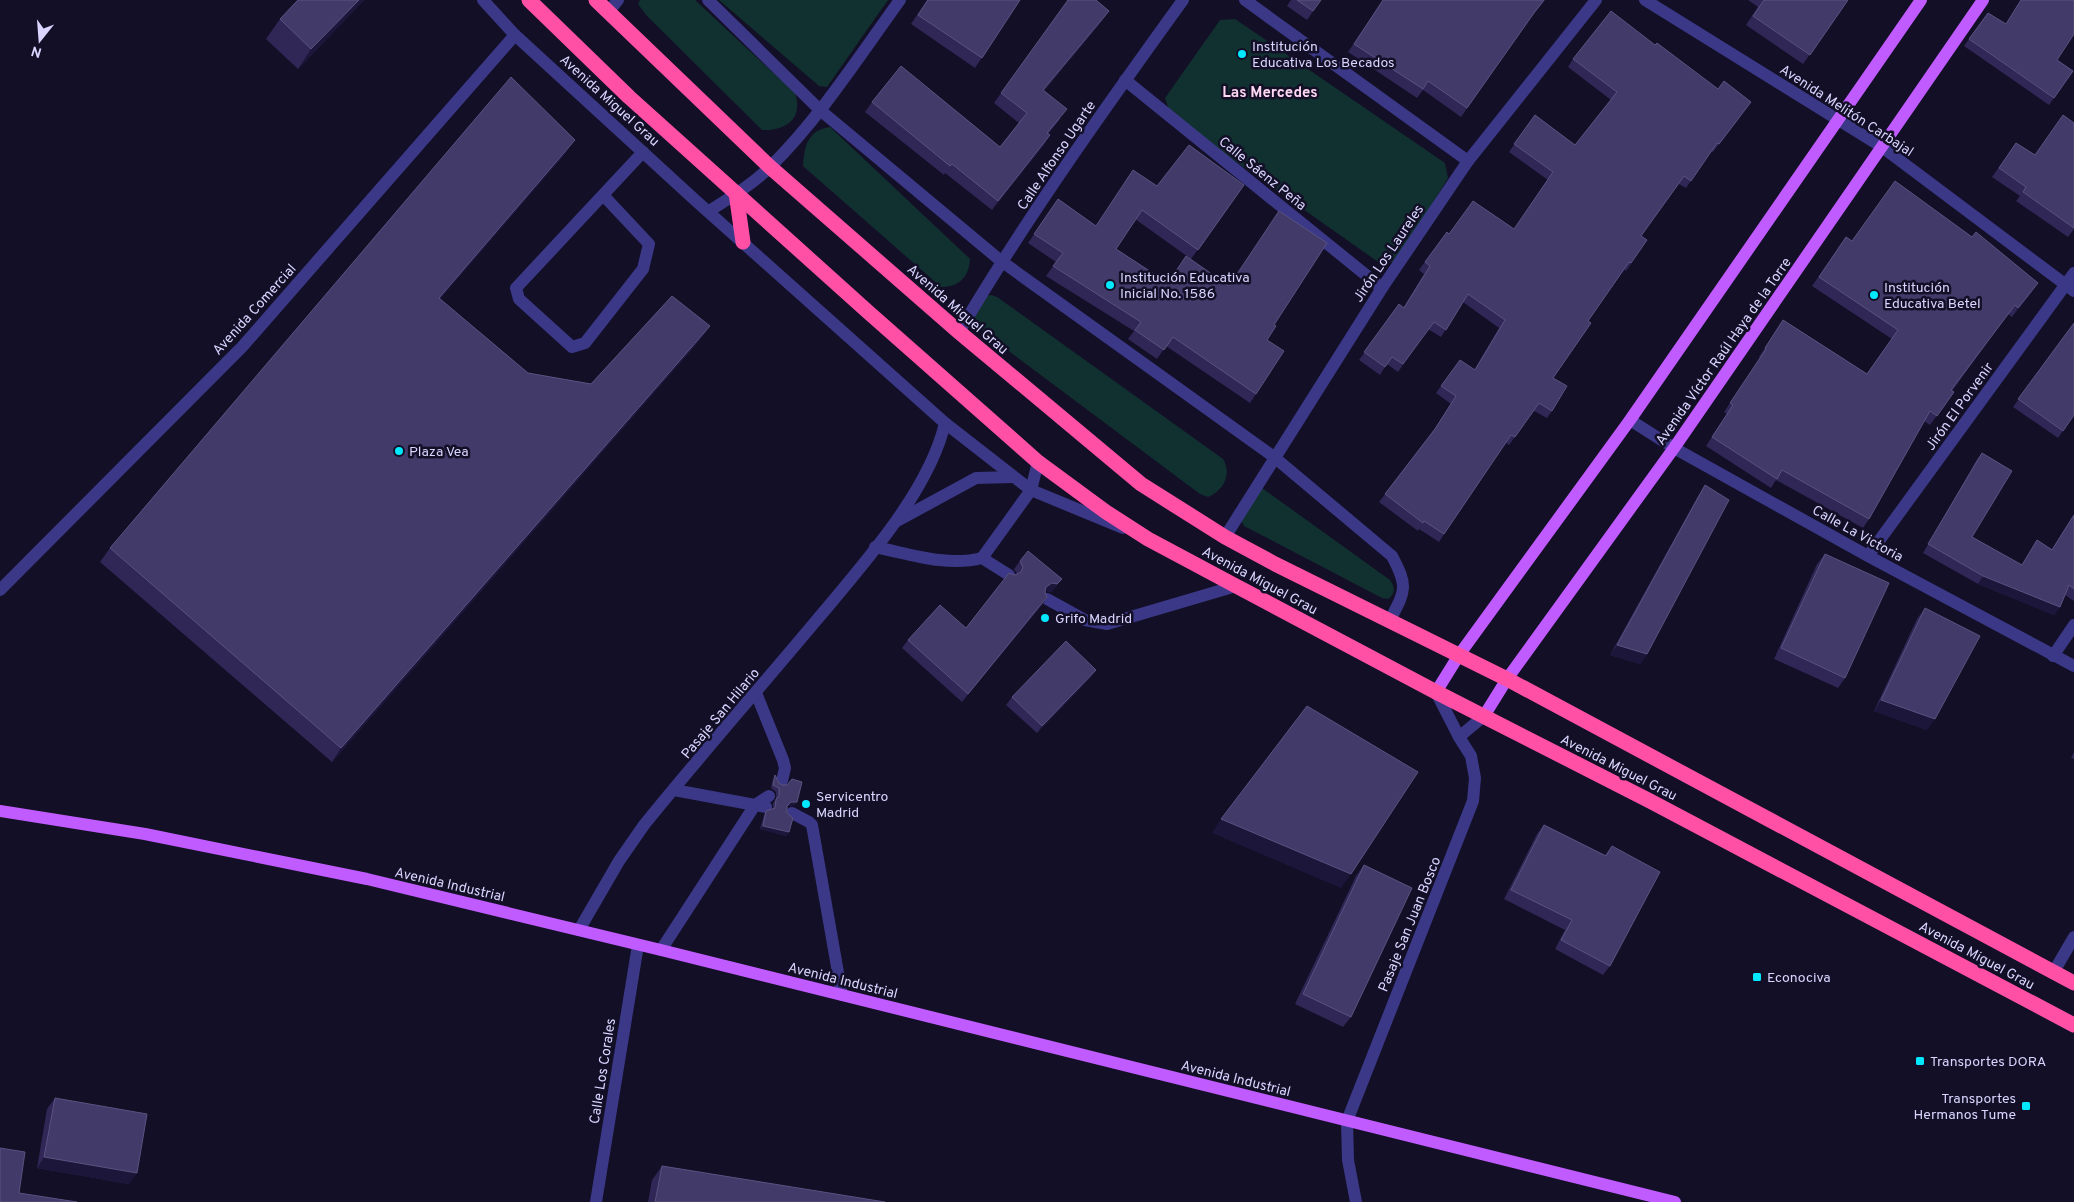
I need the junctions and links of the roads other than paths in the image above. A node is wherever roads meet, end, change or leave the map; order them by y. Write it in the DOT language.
graph roads {
  1 [pos="483,0"];
  2 [pos="529,0"];
  3 [pos="596,0"];
  4 [pos="708,0"];
  5 [pos="900,0"];
  6 [pos="1183,0"];
  7 [pos="1245,0"];
  8 [pos="1596,0"];
  9 [pos="1645,0"];
  10 [pos="1921,0"];
  11 [pos="1983,0"];
  12 [pos="613,6"];
  13 [pos="515,35"];
  14 [pos="1125,80"];
  15 [pos="820,110"];
  16 [pos="1836,120"];
  17 [pos="1882,147"];
  18 [pos="643,152"];
  19 [pos="1468,161"];
  20 [pos="770,167"];
  21 [pos="736,193"];
  22 [pos="603,195"];
  23 [pos="708,211"];
  24 [pos="743,242"];
  25 [pos="1001,261"];
  26 [pos="2074,273"];
  27 [pos="1382,288"];
  28 [pos="2070,288"];
  29 [pos="959,332"];
  30 [pos="1630,420"];
  31 [pos="945,423"];
  32 [pos="1674,448"];
  33 [pos="1274,457"];
  34 [pos="1038,462"];
  35 [pos="1013,477"];
  36 [pos="1031,490"];
  37 [pos="895,523"];
  38 [pos="1225,537"];
  39 [pos="1148,539"];
  40 [pos="876,547"];
  41 [pos="1868,556"];
  42 [pos="982,558"];
  43 [pos="1009,575"];
  44 [pos="1236,586"];
  45 [pos="0,590"];
  46 [pos="1046,599"];
  47 [pos="1389,622"];
  48 [pos="2074,625"];
  49 [pos="1459,655"];
  50 [pos="2053,656"];
  51 [pos="2074,666"];
  52 [pos="1507,679"];
  53 [pos="756,692"];
  54 [pos="1436,692"];
  55 [pos="1484,716"];
  56 [pos="1459,737"];
  57 [pos="782,781"];
  58 [pos="674,790"];
  59 [pos="0,810"];
  60 [pos="792,813"];
  61 [pos="579,930"];
  62 [pos="2074,937"];
  63 [pos="638,945"];
  64 [pos="661,950"];
  65 [pos="2053,973"];
  66 [pos="2074,984"];
  67 [pos="842,995"];
  68 [pos="2074,1025"];
  69 [pos="1347,1121"];
  70 [pos="1666,1201"];
  71 [pos="596,1202"];
  72 [pos="1356,1202"];
  1 -- 13 [label="street, Avenida Miguel Grau"];
  2 -- 21 [label="highway, Avenida Miguel Grau"];
  3 -- 12 [label="highway, Avenida Miguel Grau"];
  4 -- 15 [label="street"];
  5 -- 15 [label="street"];
  6 -- 14 [label="street, Calle Alfonso Ugarte"];
  7 -- 19 [label="street"];
  8 -- 19 [label="street, Jirón Los Laureles"];
  9 -- 16 [label="street, Avenida Melitón Carbajal"];
  10 -- 16 [label="main road"];
  11 -- 17 [label="main road, Avenida Víctor Raúl Haya de la Torre"];
  12 -- 20 [label="highway, Avenida Miguel Grau"];
  13 -- 18 [label="street, Avenida Miguel Grau"];
  13 -- 45 [label="street, Avenida Comercial"];
  14 -- 25 [label="street, Calle Alfonso Ugarte"];
  14 -- 27 [label="street, Calle Sáenz Peña"];
  15 -- 20 [label="street"];
  15 -- 25 [label="street"];
  16 -- 17 [label="street, Avenida Melitón Carbajal"];
  16 -- 30 [label="main road"];
  17 -- 28 [label="street, Avenida Melitón Carbajal"];
  17 -- 32 [label="main road, Avenida Víctor Raúl Haya de la Torre"];
  18 -- 22 [label="street"];
  18 -- 23 [label="street, Avenida Miguel Grau"];
  19 -- 27 [label="street, Jirón Los Laureles"];
  20 -- 21 [label="street"];
  20 -- 29 [label="highway, Avenida Miguel Grau"];
  21 -- 23 [label="street"];
  21 -- 24 [label="highway"];
  21 -- 34 [label="highway, Avenida Miguel Grau"];
  22 -- 22 [label="street"];
  23 -- 24 [label="street, Avenida Miguel Grau"];
  24 -- 31 [label="street, Avenida Miguel Grau"];
  25 -- 29 [label="street, Calle Alfonso Ugarte"];
  25 -- 33 [label="street"];
  26 -- 28 [label="street, Jirón El Porvenir"];
  27 -- 33 [label="street, Jirón Los Laureles"];
  28 -- 41 [label="street, Jirón El Porvenir"];
  29 -- 38 [label="highway, Avenida Miguel Grau"];
  30 -- 32 [label="street, Calle La Victoria"];
  30 -- 49 [label="main road"];
  31 -- 35 [label="street, Avenida Miguel Grau"];
  31 -- 37 [label="street, Pasaje San Hilario"];
  32 -- 41 [label="street, Calle La Victoria"];
  32 -- 52 [label="main road, Avenida Víctor Raúl Haya de la Torre"];
  33 -- 38 [label="street, Jirón Los Laureles"];
  33 -- 47 [label="street"];
  34 -- 36 [label="street"];
  34 -- 39 [label="highway, Avenida Miguel Grau"];
  35 -- 36 [label="street, Avenida Miguel Grau"];
  35 -- 37 [label="street, Pasaje San Hilario"];
  36 -- 39 [label="street, Avenida Miguel Grau"];
  36 -- 42 [label="street"];
  37 -- 40 [label="street, Pasaje San Hilario"];
  38 -- 47 [label="highway, Avenida Miguel Grau"];
  39 -- 44 [label="highway, Avenida Miguel Grau"];
  40 -- 42 [label="street"];
  40 -- 53 [label="street, Pasaje San Hilario"];
  41 -- 50 [label="street, Calle La Victoria"];
  42 -- 43 [label="street"];
  44 -- 46 [label="street"];
  44 -- 54 [label="highway, Avenida Miguel Grau"];
  47 -- 49 [label="highway, Avenida Miguel Grau"];
  48 -- 50 [label="street"];
  49 -- 52 [label="highway, Avenida Miguel Grau"];
  49 -- 54 [label="main road"];
  50 -- 51 [label="street, Calle La Victoria"];
  52 -- 55 [label="main road, Avenida Víctor Raúl Haya de la Torre"];
  52 -- 65 [label="highway, Avenida Miguel Grau"];
  53 -- 57 [label="street"];
  53 -- 58 [label="street, Pasaje San Hilario"];
  54 -- 55 [label="highway, Avenida Miguel Grau"];
  54 -- 56 [label="street, Pasaje San Juan Bosco"];
  55 -- 56 [label="street"];
  55 -- 68 [label="highway, Avenida Miguel Grau"];
  56 -- 69 [label="street, Pasaje San Juan Bosco"];
  58 -- 61 [label="street, Pasaje San Hilario"];
  58 -- 64 [label="street"];
  59 -- 61 [label="main road, Avenida Industrial"];
  60 -- 67 [label="street"];
  61 -- 63 [label="main road, Avenida Industrial"];
  62 -- 65 [label="street"];
  63 -- 64 [label="main road, Avenida Industrial"];
  63 -- 71 [label="street, Calle Los Corales"];
  64 -- 67 [label="main road, Avenida Industrial"];
  65 -- 66 [label="highway, Avenida Miguel Grau"];
  67 -- 69 [label="main road, Avenida Industrial"];
  69 -- 70 [label="main road, Avenida Industrial"];
  69 -- 72 [label="street"];
}
